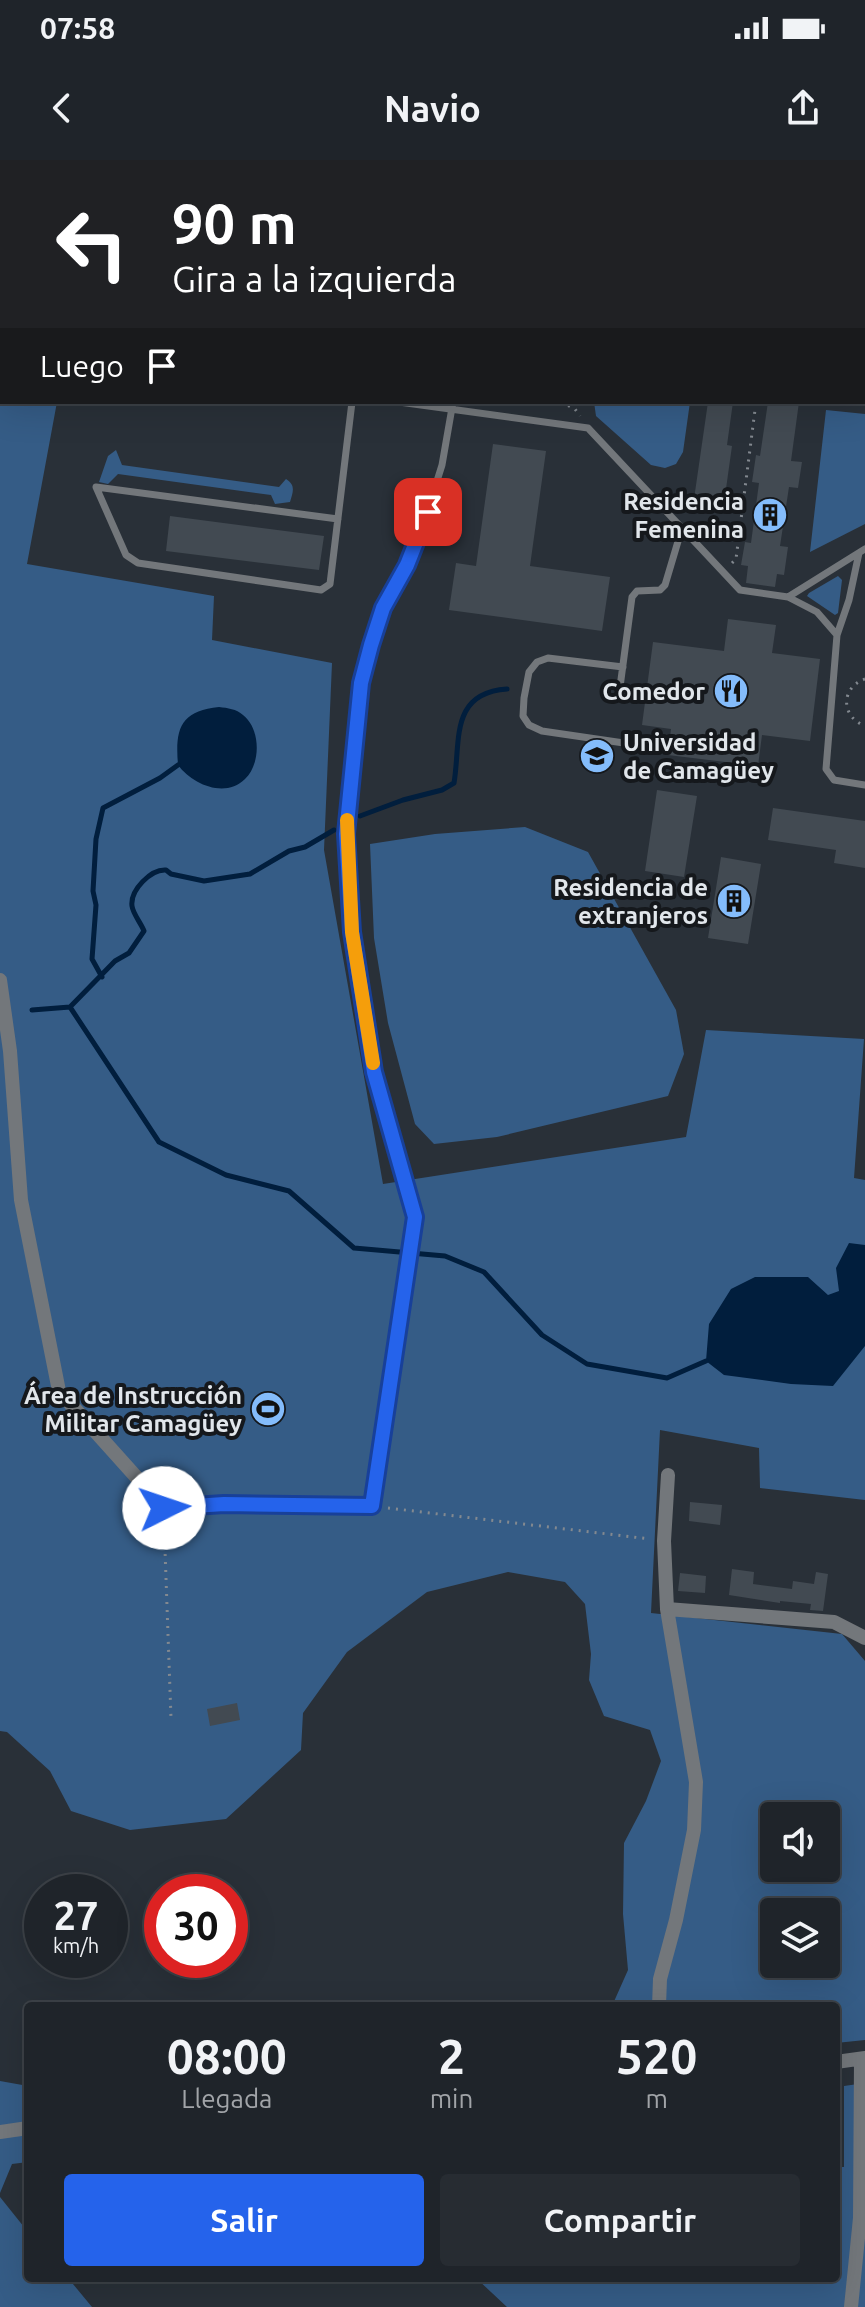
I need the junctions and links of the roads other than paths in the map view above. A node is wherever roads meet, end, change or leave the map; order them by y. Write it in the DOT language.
graph roads {
  1 [pos="352,404"];
  2 [pos="426,404"];
  3 [pos="452,406"];
  4 [pos="338,519"];
  5 [pos="682,528"];
  6 [pos="862,551"];
  7 [pos="788,597"];
  8 [pos="837,635"];
  9 [pos="623,667"];
  10 [pos="620,687"];
  11 [pos="658,748"];
  12 [pos="865,785"];
  13 [pos="0,980"];
  14 [pos="668,1475"];
  15 [pos="372,1506"];
  16 [pos="667,1609"];
  17 [pos="865,1638"];
  18 [pos="659,2002"];
  19 [pos="863,2058"];
  20 [pos="840,2061"];
  21 [pos="24,2129"];
  22 [pos="0,2132"];
  23 [pos="851,2307"];
  1 -- 4 [label="lane"];
  2 -- 3 [label="lane"];
  3 -- 5 [label="lane"];
  3 -- 15 [label="lane"];
  4 -- 4 [label="lane"];
  5 -- 7 [label="lane"];
  5 -- 9 [label="lane"];
  6 -- 7 [label="lane"];
  6 -- 8 [label="lane"];
  7 -- 8 [label="lane"];
  8 -- 12 [label="lane"];
  9 -- 10 [label="lane"];
  9 -- 11 [label="lane"];
  13 -- 15 [label="street"];
  14 -- 16 [label="street"];
  16 -- 17 [label="street"];
  16 -- 18 [label="street"];
  19 -- 20 [label="street"];
  19 -- 23 [label="street"];
  21 -- 22 [label="street"];
}
